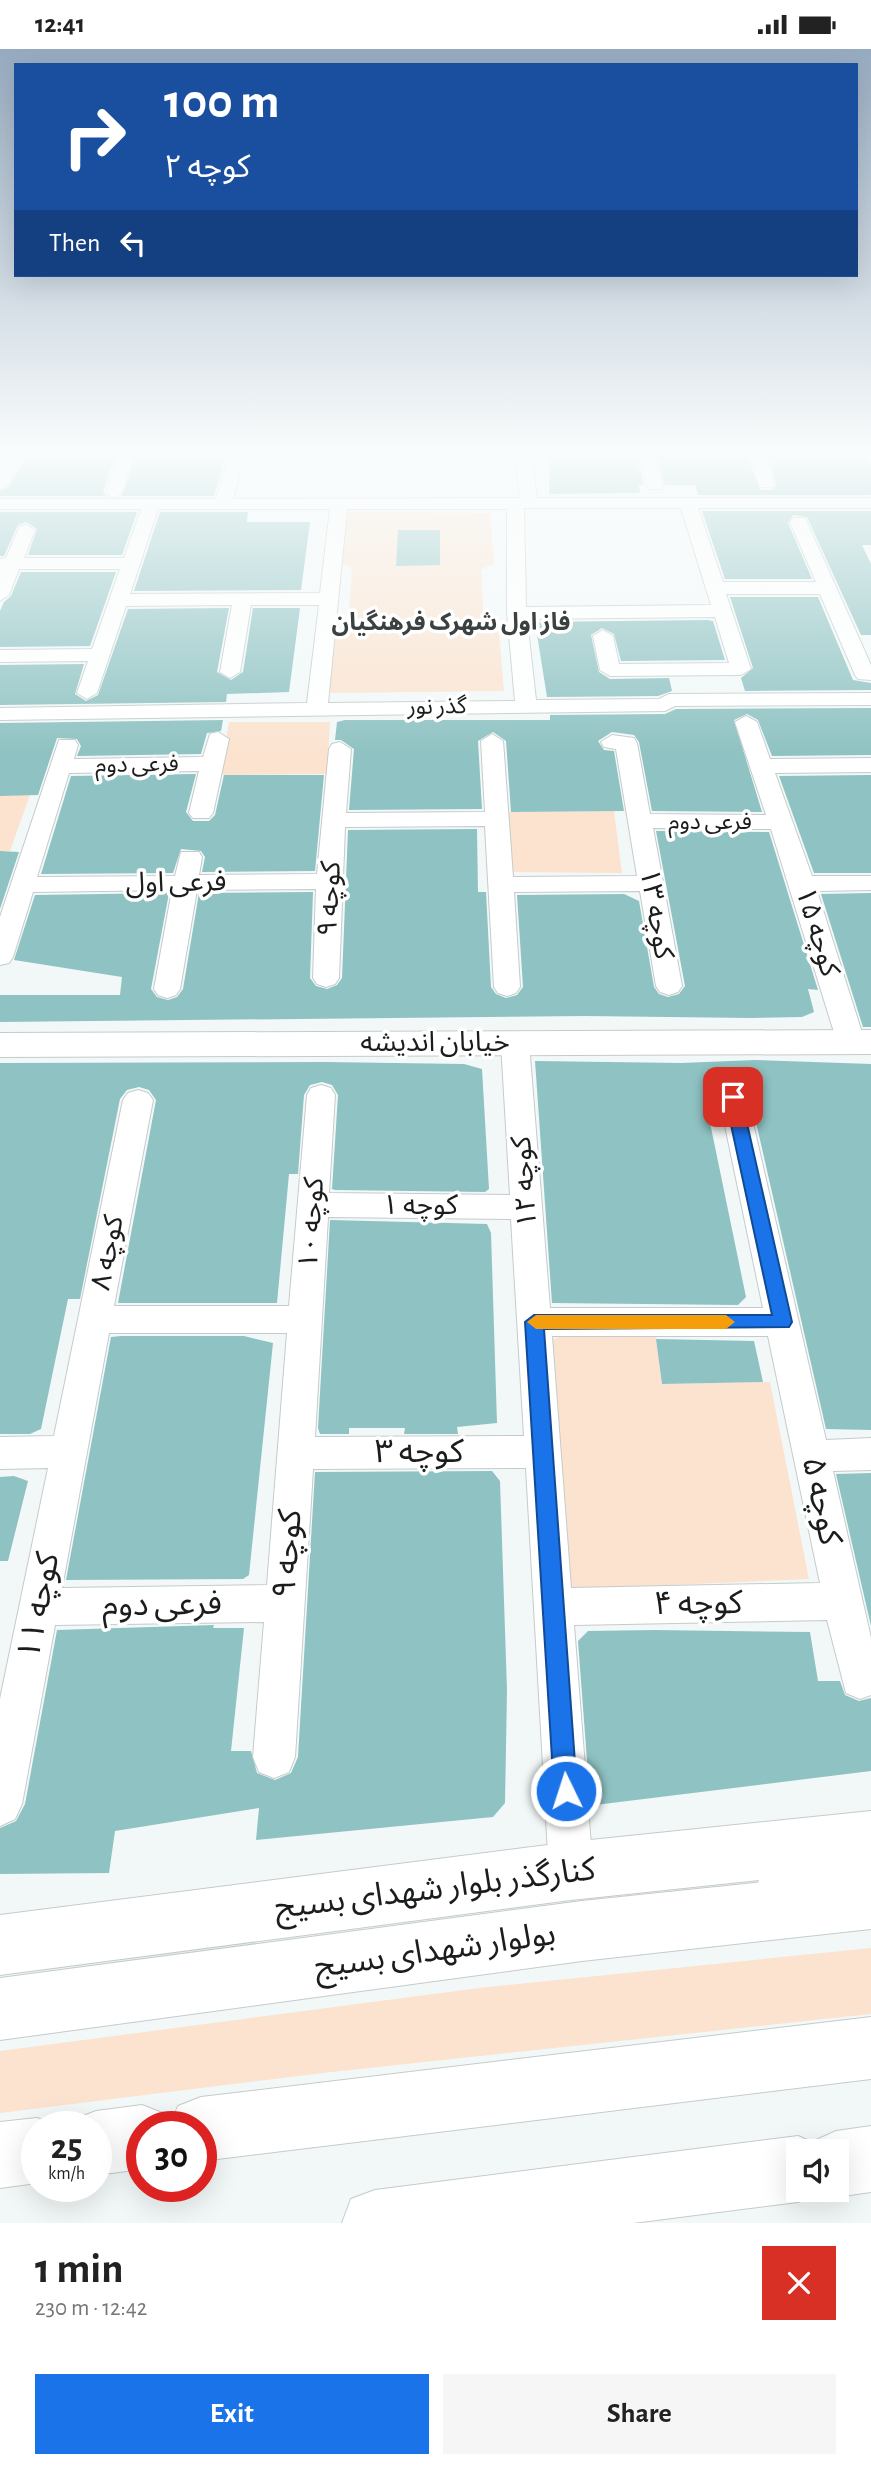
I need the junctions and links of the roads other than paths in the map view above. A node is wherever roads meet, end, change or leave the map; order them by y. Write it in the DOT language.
graph roads {
  1 [pos="135,552"];
  2 [pos="334,552"];
  3 [pos="519,552"];
  4 [pos="704,552"];
  5 [pos="812,552"];
  6 [pos="131,563"];
  7 [pos="7,564"];
  8 [pos="715,588"];
  9 [pos="827,588"];
  10 [pos="1,594"];
  11 [pos="243,599"];
  12 [pos="329,599"];
  13 [pos="118,600"];
  14 [pos="722,611"];
  15 [pos="516,613"];
  16 [pos="603,636"];
  17 [pos="849,637"];
  18 [pos="871,637"];
  19 [pos="100,655"];
  20 [pos="0,656"];
  21 [pos="230,672"];
  22 [pos="864,675"];
  23 [pos="87,693"];
  24 [pos="871,699"];
  25 [pos="526,705"];
  26 [pos="317,709"];
  27 [pos="0,714"];
  28 [pos="746,722"];
  29 [pos="218,740"];
  30 [pos="492,741"];
  31 [pos="612,742"];
  32 [pos="340,748"];
  33 [pos="213,764"];
  34 [pos="871,765"];
  35 [pos="763,766"];
  36 [pos="201,813"];
  37 [pos="497,819"];
  38 [pos="334,820"];
  39 [pos="780,822"];
  40 [pos="642,832"];
  41 [pos="190,857"];
  42 [pos="329,881"];
  43 [pos="188,883"];
  44 [pos="651,883"];
  45 [pos="871,883"];
  46 [pos="802,884"];
  47 [pos="23,885"];
  48 [pos="501,885"];
  49 [pos="0,957"];
  50 [pos="326,978"];
  51 [pos="669,986"];
  52 [pos="507,987"];
  53 [pos="167,989"];
  54 [pos="861,1042"];
  55 [pos="515,1043"];
  56 [pos="0,1045"];
  57 [pos="321,1095"];
  58 [pos="733,1097"];
  59 [pos="138,1100"];
  60 [pos="313,1205"];
  61 [pos="527,1207"];
  62 [pos="96,1320"];
  63 [pos="534,1322"];
  64 [pos="783,1322"];
  65 [pos="304,1335"];
  66 [pos="79,1407"];
  67 [pos="69,1452"];
  68 [pos="543,1452"];
  69 [pos="0,1453"];
  70 [pos="296,1453"];
  71 [pos="871,1454"];
  72 [pos="812,1456"];
  73 [pos="843,1601"];
  74 [pos="285,1604"];
  75 [pos="39,1607"];
  76 [pos="553,1607"];
  77 [pos="860,1679"];
  78 [pos="274,1757"];
  79 [pos="0,1804"];
  80 [pos="871,1839"];
  81 [pos="871,1849"];
  82 [pos="571,1871"];
  83 [pos="871,1900"];
  84 [pos="747,1914"];
  85 [pos="0,1945"];
  86 [pos="0,2009"];
  87 [pos="860,2058"];
  88 [pos="217,2127"];
  89 [pos="21,2152"];
  90 [pos="0,2155"];
  91 [pos="871,2159"];
  92 [pos="849,2162"];
  93 [pos="786,2171"];
  94 [pos="375,2223"];
  1 -- 6 [label="street"];
  2 -- 12 [label="street"];
  3 -- 15 [label="street"];
  4 -- 8 [label="street"];
  5 -- 9 [label="street"];
  6 -- 7 [label="street"];
  6 -- 13 [label="street"];
  7 -- 10 [label="street"];
  8 -- 9 [label="street"];
  8 -- 14 [label="street"];
  9 -- 17 [label="street"];
  11 -- 12 [label="street"];
  11 -- 13 [label="street"];
  11 -- 21 [label="street"];
  12 -- 26 [label="street"];
  13 -- 19 [label="street"];
  14 -- 15 [label="street"];
  14 -- 16 [label="street"];
  15 -- 25 [label="street"];
  17 -- 18 [label="street"];
  17 -- 22 [label="street"];
  19 -- 20 [label="street"];
  19 -- 23 [label="street"];
  24 -- 25 [label="street, گذر نور"];
  25 -- 26 [label="street, گذر نور"];
  26 -- 27 [label="street, گذر نور"];
  28 -- 35 [label="street, کوچه ۱۵"];
  29 -- 33 [label="street"];
  30 -- 37 [label="street"];
  31 -- 40 [label="street, کوچه ۱۳"];
  32 -- 38 [label="street"];
  33 -- 36 [label="street"];
  33 -- 47 [label="street, فرعی دوم"];
  34 -- 35 [label="street"];
  35 -- 39 [label="street, کوچه ۱۵"];
  37 -- 38 [label="street"];
  37 -- 48 [label="street"];
  38 -- 42 [label="street, کوچه ۹"];
  39 -- 40 [label="street, فرعی دوم"];
  39 -- 46 [label="street, کوچه ۱۵"];
  40 -- 44 [label="street, کوچه ۱۳"];
  41 -- 43 [label="street"];
  42 -- 43 [label="street, فرعی اول"];
  42 -- 50 [label="street, کوچه ۹"];
  43 -- 47 [label="street, فرعی اول"];
  43 -- 53 [label="street"];
  44 -- 48 [label="street"];
  44 -- 51 [label="street, کوچه ۱۳"];
  45 -- 46 [label="street"];
  46 -- 54 [label="street, کوچه ۱۵"];
  47 -- 49 [label="street"];
  48 -- 52 [label="street"];
  54 -- 55 [label="street, خیابان اندیشه"];
  55 -- 56 [label="street, خیابان اندیشه"];
  55 -- 61 [label="street, کوچه ۱۲"];
  57 -- 60 [label="street, کوچه ۱۰"];
  58 -- 64 [label="street, کوچه ۵"];
  59 -- 62 [label="street, کوچه ۸"];
  60 -- 61 [label="street, کوچه ۱"];
  60 -- 65 [label="street, کوچه ۱۰"];
  61 -- 63 [label="street, کوچه ۱۲"];
  62 -- 65 [label="street"];
  62 -- 66 [label="street, کوچه ۸"];
  63 -- 64 [label="street"];
  63 -- 68 [label="street, کوچه ۱۲"];
  64 -- 72 [label="street, کوچه ۵"];
  65 -- 70 [label="street, کوچه ۹"];
  66 -- 67 [label="street, کوچه ۱۱"];
  67 -- 69 [label="street"];
  67 -- 75 [label="street, کوچه ۱۱"];
  68 -- 70 [label="street, کوچه ۳"];
  68 -- 76 [label="street, کوچه ۱۲"];
  70 -- 74 [label="street, کوچه ۹"];
  71 -- 72 [label="street"];
  72 -- 73 [label="street, کوچه ۵"];
  73 -- 76 [label="street, کوچه ۴"];
  73 -- 77 [label="street, کوچه ۵"];
  74 -- 75 [label="street, فرعی دوم"];
  74 -- 78 [label="street, کوچه ۹"];
  75 -- 79 [label="street, کوچه ۱۱"];
  76 -- 82 [label="street, کوچه ۱۲"];
  80 -- 82 [label="street, کنارگذر بلوار شهدای بسیج"];
  81 -- 84 [label="street"];
  82 -- 85 [label="street, کنارگذر بلوار شهدای بسیج"];
  83 -- 84 [label="street, بولوار شهدای بسیج"];
  84 -- 86 [label="street, بولوار شهدای بسیج"];
  87 -- 88 [label="street"];
  89 -- 90 [label="street"];
  91 -- 92 [label="street"];
  93 -- 94 [label="street"];
}
